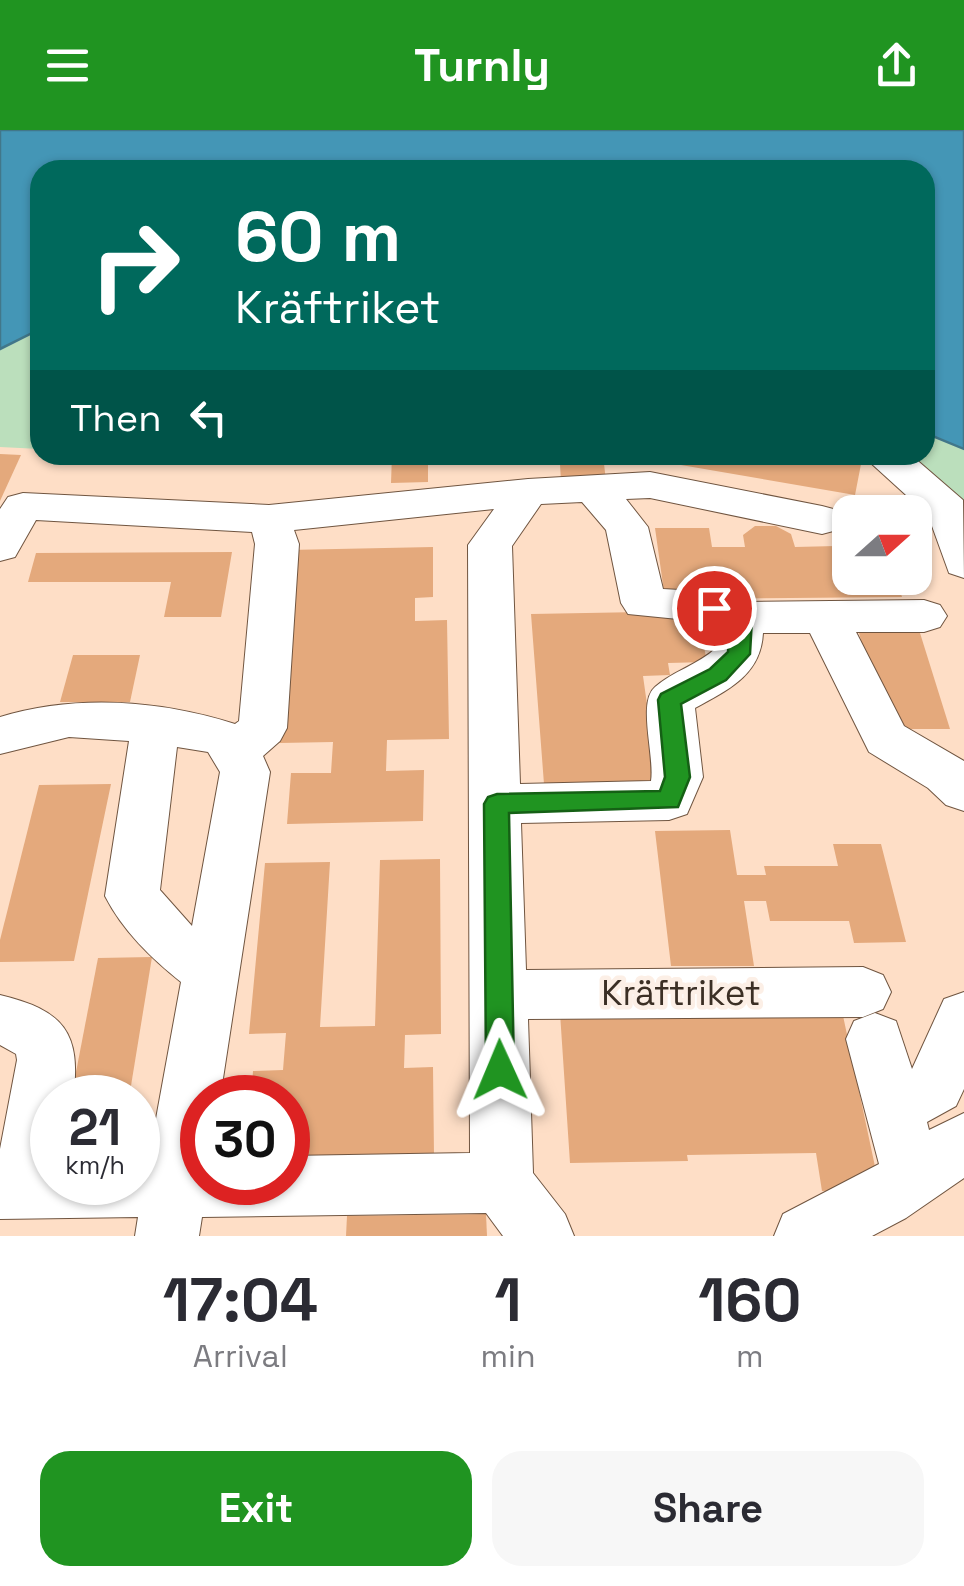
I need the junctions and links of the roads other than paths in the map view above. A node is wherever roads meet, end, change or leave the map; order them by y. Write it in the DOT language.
graph roads {
  1 [pos="898,465"];
  2 [pos="594,488"];
  3 [pos="528,492"];
  4 [pos="446,501"];
  5 [pos="292,511"];
  6 [pos="822,520"];
  7 [pos="490,545"];
  8 [pos="0,547"];
  9 [pos="964,563"];
  10 [pos="824,616"];
  11 [pos="924,616"];
  12 [pos="741,618"];
  13 [pos="155,728"];
  14 [pos="0,736"];
  15 [pos="236,750"];
  16 [pos="964,791"];
  17 [pos="497,804"];
  18 [pos="212,973"];
  19 [pos="498,995"];
  20 [pos="964,1017"];
  21 [pos="0,1020"];
  22 [pos="892,1110"];
  23 [pos="939,1159"];
  24 [pos="502,1183"];
  25 [pos="10,1188"];
  26 [pos="172,1211"];
  27 [pos="542,1236"];
  28 [pos="806,1236"];
  1 -- 9 [label="street"];
  2 -- 3 [label="street"];
  2 -- 6 [label="street"];
  2 -- 12 [label="street"];
  3 -- 4 [label="street"];
  3 -- 7 [label="street"];
  4 -- 5 [label="street"];
  4 -- 7 [label="street"];
  5 -- 8 [label="street"];
  5 -- 15 [label="street"];
  7 -- 17 [label="street"];
  10 -- 11 [label="street"];
  10 -- 12 [label="street"];
  10 -- 16 [label="street"];
  12 -- 17 [label="street"];
  13 -- 14 [label="street"];
  13 -- 15 [label="street"];
  13 -- 18 [label="street"];
  15 -- 18 [label="street"];
  17 -- 19 [label="street"];
  18 -- 26 [label="street"];
  19 -- 22 [label="street, Kräftriket"];
  19 -- 24 [label="street"];
  20 -- 22 [label="street"];
  21 -- 25 [label="street"];
  22 -- 23 [label="street, Kräftriket"];
  23 -- 28 [label="street, Kräftriket"];
  24 -- 26 [label="street"];
  24 -- 27 [label="street"];
  25 -- 26 [label="street"];
}
